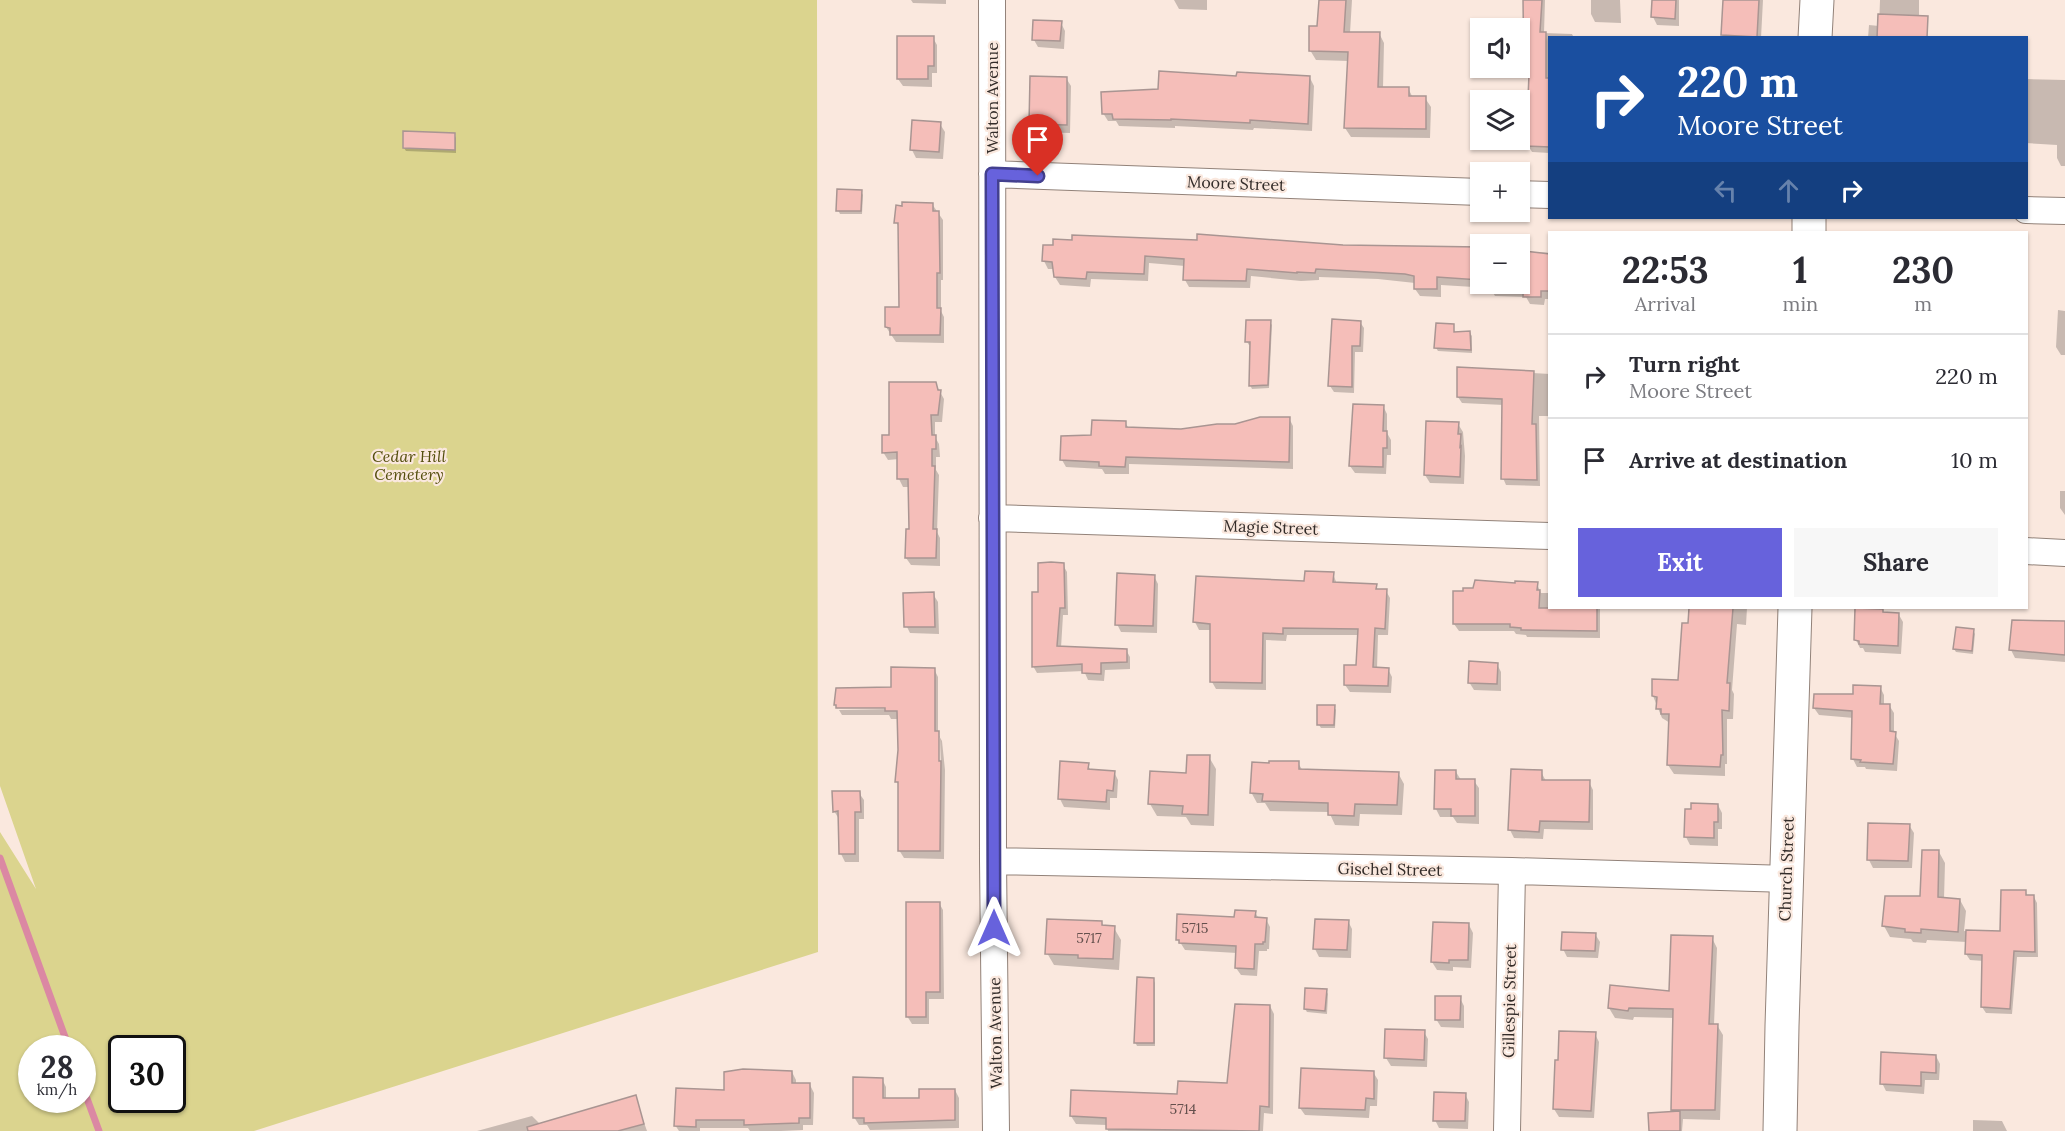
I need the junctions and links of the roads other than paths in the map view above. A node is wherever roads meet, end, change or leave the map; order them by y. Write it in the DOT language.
graph roads {
  1 [pos="992,0"];
  2 [pos="1817,0"];
  3 [pos="1815,36"];
  4 [pos="992,174"];
  5 [pos="1470,192"];
  6 [pos="1530,194"];
  7 [pos="1548,195"];
  8 [pos="2028,210"];
  9 [pos="2065,211"];
  10 [pos="992,518"];
  11 [pos="1548,536"];
  12 [pos="2028,551"];
  13 [pos="2065,553"];
  14 [pos="1795,609"];
  15 [pos="993,861"];
  16 [pos="1512,871"];
  17 [pos="1786,879"];
  18 [pos="996,1131"];
  19 [pos="1507,1131"];
  20 [pos="1780,1131"];
  1 -- 4 [label="street, Walton Avenue"];
  2 -- 3 [label="main road"];
  4 -- 5 [label="street, Moore Street"];
  4 -- 10 [label="street, Walton Avenue"];
  6 -- 7 [label="street"];
  8 -- 9 [label="street"];
  10 -- 11 [label="street, Magie Street"];
  10 -- 15 [label="street, Walton Avenue"];
  12 -- 13 [label="street"];
  14 -- 17 [label="main road, Church Street"];
  15 -- 16 [label="street, Gischel Street"];
  15 -- 18 [label="street, Walton Avenue"];
  16 -- 17 [label="street, Gischel Street"];
  16 -- 19 [label="street, Gillespie Street"];
  17 -- 20 [label="main road, Church Street"];
}
